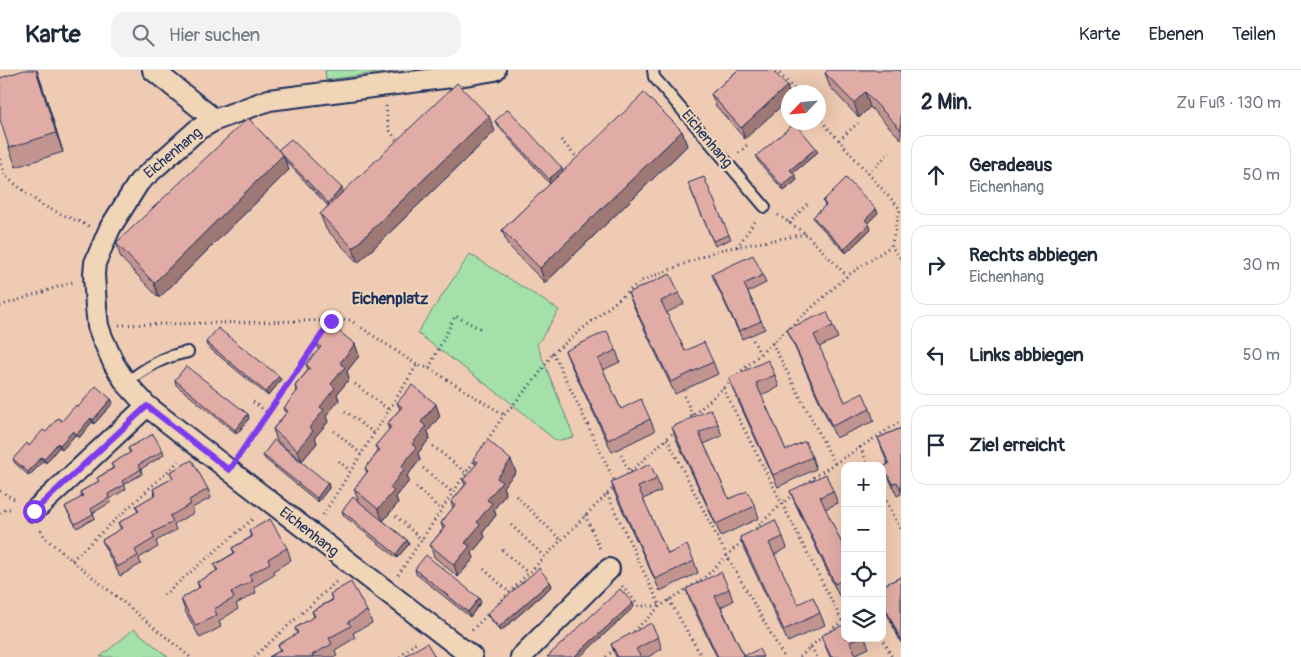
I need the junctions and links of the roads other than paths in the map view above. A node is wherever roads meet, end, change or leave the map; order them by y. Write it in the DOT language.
graph roads {
  1 [pos="153,70"];
  2 [pos="495,70"];
  3 [pos="653,70"];
  4 [pos="215,120"];
  5 [pos="765,207"];
  6 [pos="188,352"];
  7 [pos="126,382"];
  8 [pos="147,406"];
  9 [pos="34,511"];
  10 [pos="609,569"];
  11 [pos="465,651"];
  12 [pos="520,657"];
  1 -- 4 [label="street, Eichenhang"];
  2 -- 4 [label="street, Eichenhang"];
  3 -- 5 [label="lane, Eichenhang"];
  4 -- 7 [label="street, Eichenhang"];
  6 -- 7 [label="lane"];
  7 -- 8 [label="street, Eichenhang"];
  8 -- 9 [label="street"];
  8 -- 11 [label="street, Eichenhang"];
  10 -- 12 [label="street"];
}
